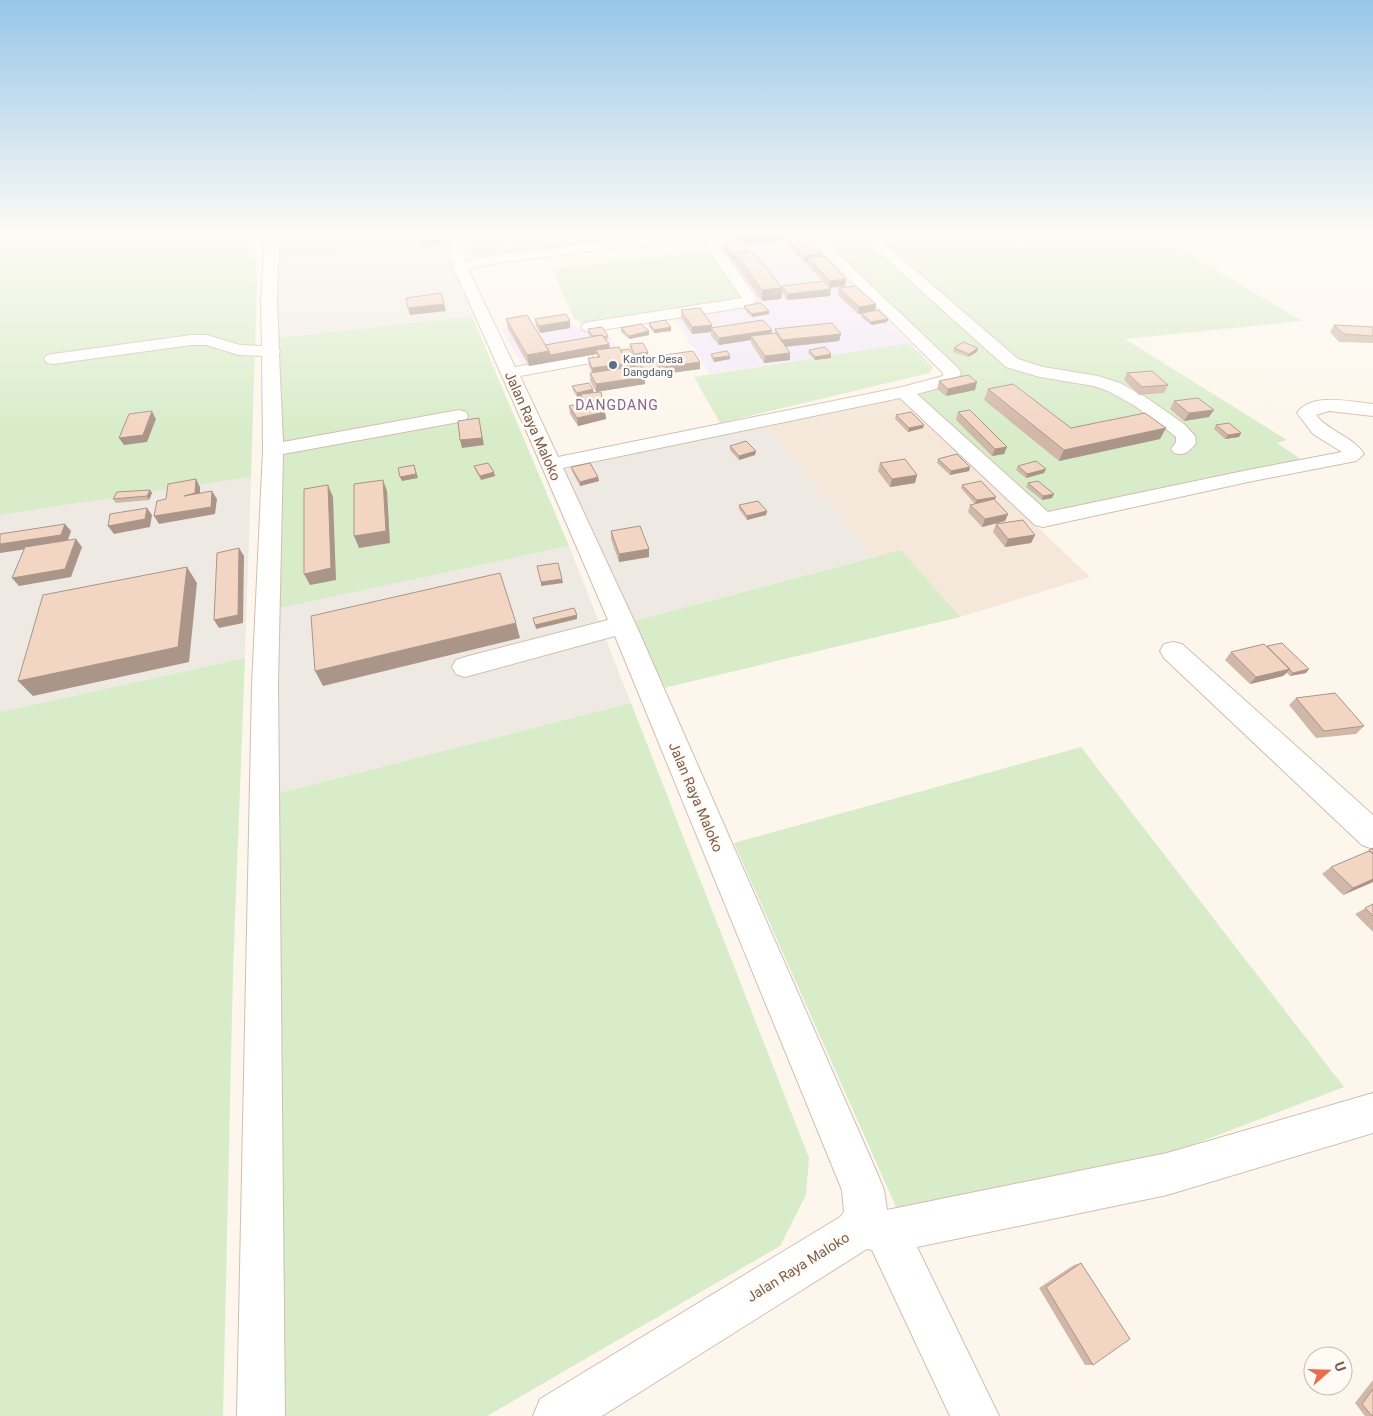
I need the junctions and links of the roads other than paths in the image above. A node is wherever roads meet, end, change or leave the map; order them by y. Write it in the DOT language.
graph roads {
  1 [pos="269,300"];
  2 [pos="474,300"];
  3 [pos="749,300"];
  4 [pos="878,300"];
  5 [pos="940,300"];
  6 [pos="589,327"];
  7 [pos="272,352"];
  8 [pos="53,359"];
  9 [pos="585,360"];
  10 [pos="509,373"];
  11 [pos="904,392"];
  12 [pos="1373,410"];
  13 [pos="459,416"];
  14 [pos="1180,449"];
  15 [pos="274,450"];
  16 [pos="550,465"];
  17 [pos="623,625"];
  18 [pos="1173,651"];
  19 [pos="465,667"];
  20 [pos="1373,835"];
  21 [pos="1373,1113"];
  22 [pos="874,1229"];
  23 [pos="261,1416"];
  24 [pos="558,1416"];
  25 [pos="975,1416"];
  1 -- 7 [label="street"];
  2 -- 10 [label="street, Jalan Raya Maloko"];
  3 -- 6 [label="street"];
  4 -- 11 [label="street"];
  5 -- 14 [label="street"];
  7 -- 8 [label="street"];
  7 -- 15 [label="street"];
  9 -- 10 [label="street"];
  10 -- 16 [label="street, Jalan Raya Maloko"];
  11 -- 12 [label="street"];
  11 -- 16 [label="street"];
  13 -- 15 [label="street"];
  15 -- 23 [label="street"];
  16 -- 17 [label="street, Jalan Raya Maloko"];
  17 -- 19 [label="street"];
  17 -- 22 [label="street, Jalan Raya Maloko"];
  18 -- 20 [label="street"];
  21 -- 22 [label="street"];
  22 -- 24 [label="street, Jalan Raya Maloko"];
  22 -- 25 [label="street"];
}
